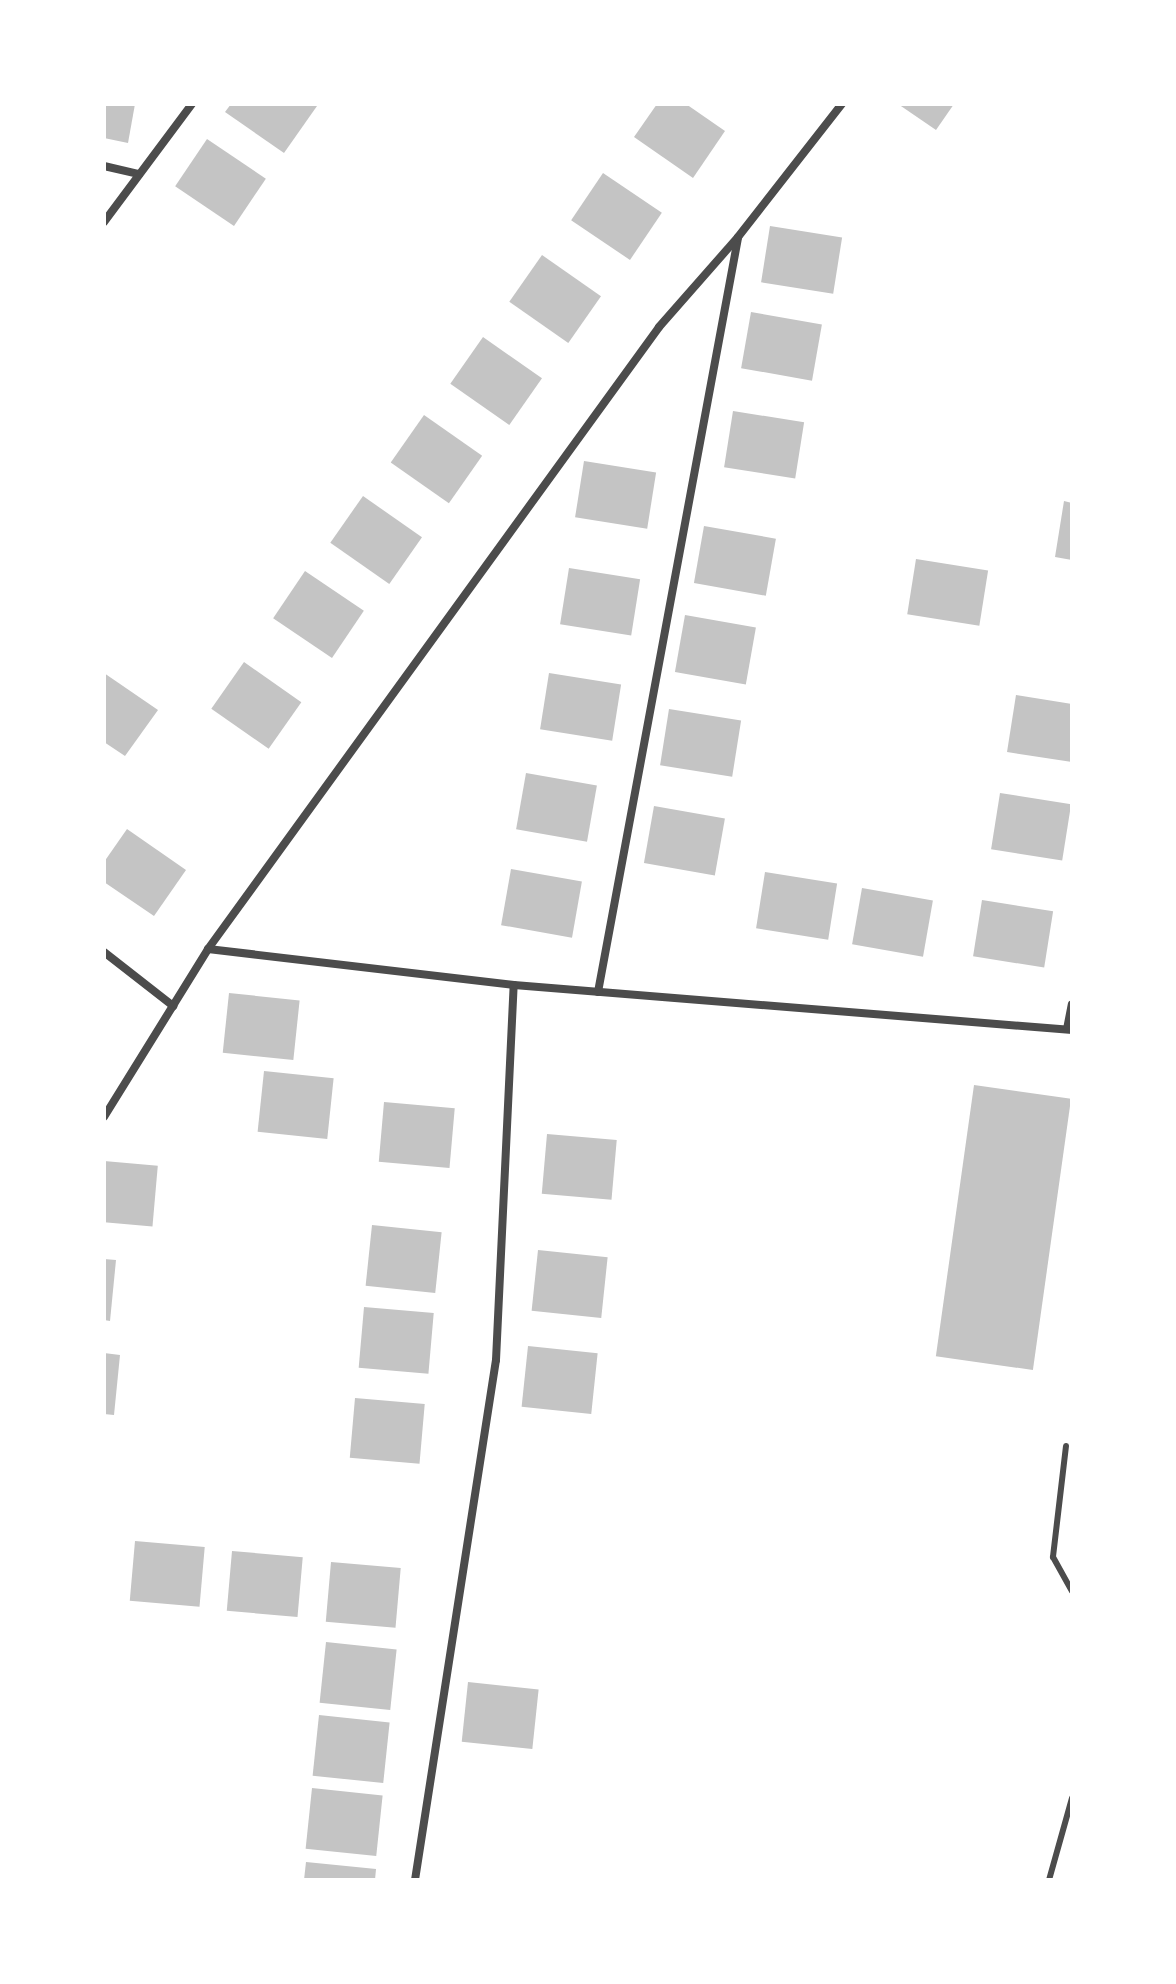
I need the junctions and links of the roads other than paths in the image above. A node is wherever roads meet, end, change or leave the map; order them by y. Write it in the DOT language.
graph roads {
  1 [pos="192,104"];
  2 [pos="842,104"];
  3 [pos="104,166"];
  4 [pos="139,174"];
  5 [pos="104,222"];
  6 [pos="738,237"];
  7 [pos="208,949"];
  8 [pos="104,952"];
  9 [pos="514,985"];
  10 [pos="598,992"];
  11 [pos="1072,1004"];
  12 [pos="173,1006"];
  13 [pos="1070,1029"];
  14 [pos="104,1117"];
  15 [pos="1066,1446"];
  16 [pos="1072,1591"];
  17 [pos="1072,1798"];
  18 [pos="415,1880"];
  19 [pos="1049,1880"];
  1 -- 4 [label="street"];
  2 -- 6 [label="street"];
  3 -- 4 [label="street"];
  4 -- 5 [label="street"];
  6 -- 7 [label="street"];
  6 -- 10 [label="street"];
  7 -- 9 [label="street"];
  7 -- 12 [label="street"];
  8 -- 12 [label="street"];
  9 -- 10 [label="street"];
  9 -- 18 [label="street"];
  10 -- 13 [label="street"];
  11 -- 13 [label="street"];
  12 -- 14 [label="street"];
  15 -- 16 [label="lane"];
  17 -- 19 [label="lane"];
}
